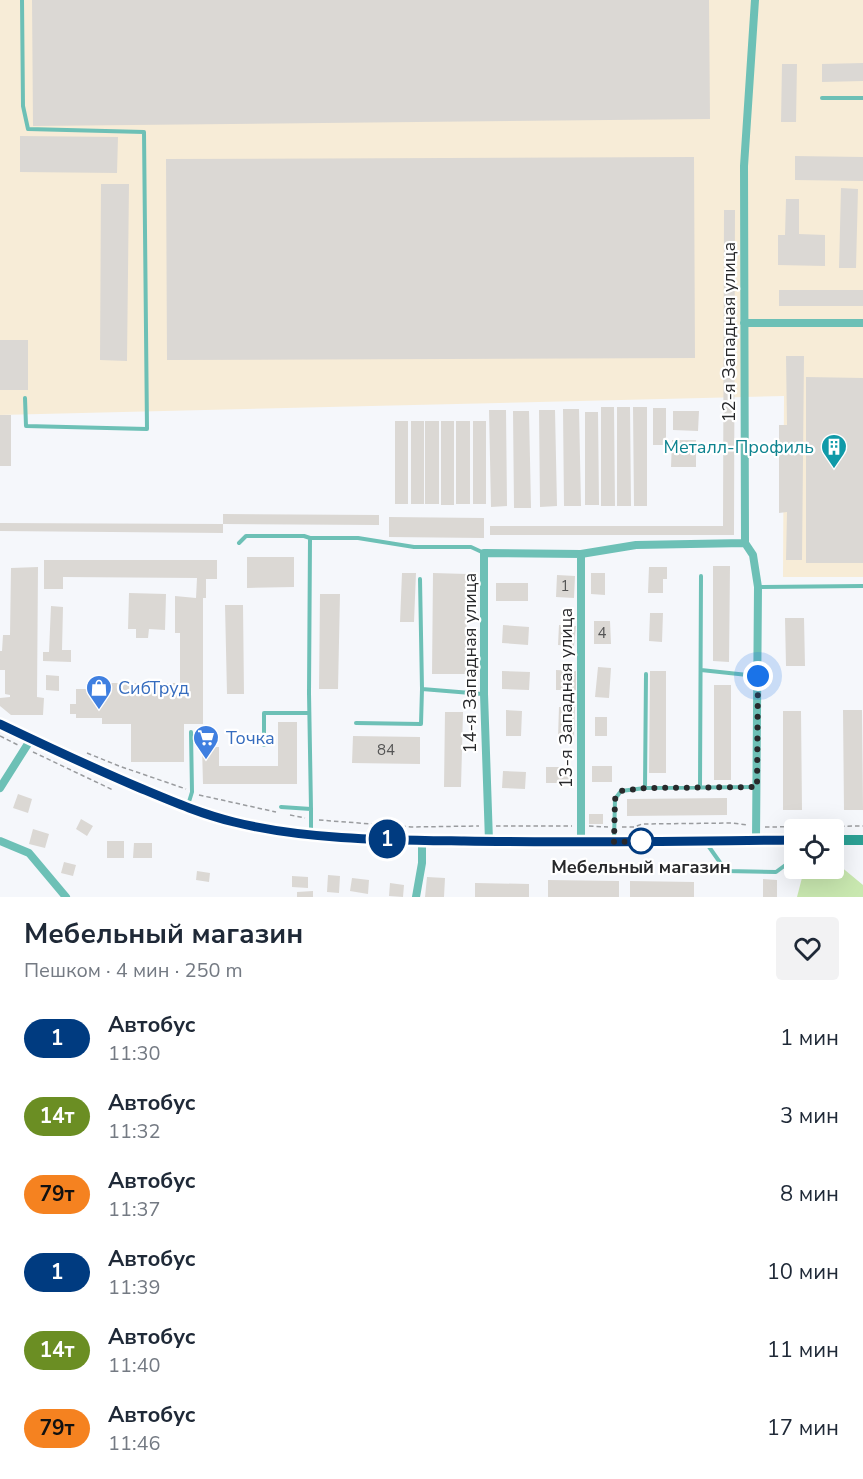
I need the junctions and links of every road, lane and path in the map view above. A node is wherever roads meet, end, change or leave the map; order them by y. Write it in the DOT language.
graph roads {
  1 [pos="22,0"];
  2 [pos="755,0"];
  3 [pos="822,98"];
  4 [pos="863,98"];
  5 [pos="744,323"];
  6 [pos="863,323"];
  7 [pos="25,398"];
  8 [pos="310,538"];
  9 [pos="239,543"];
  10 [pos="745,543"];
  11 [pos="484,553"];
  12 [pos="581,554"];
  13 [pos="700,576"];
  14 [pos="420,579"];
  15 [pos="863,586"];
  16 [pos="758,587"];
  17 [pos="701,670"];
  18 [pos="646,674"];
  19 [pos="758,676"];
  20 [pos="422,689"];
  21 [pos="484,694"];
  22 [pos="309,712"];
  23 [pos="356,723"];
  24 [pos="0,724"];
  25 [pos="191,732"];
  26 [pos="0,736"];
  27 [pos="28,744"];
  28 [pos="264,746"];
  29 [pos="84,752"];
  30 [pos="700,787"];
  31 [pos="757,787"];
  32 [pos="0,788"];
  33 [pos="645,788"];
  34 [pos="113,789"];
  35 [pos="192,792"];
  36 [pos="281,807"];
  37 [pos="188,808"];
  38 [pos="311,809"];
  39 [pos="276,812"];
  40 [pos="288,815"];
  41 [pos="311,820"];
  42 [pos="667,823"];
  43 [pos="488,826"];
  44 [pos="581,826"];
  45 [pos="863,826"];
  46 [pos="615,827"];
  47 [pos="757,827"];
  48 [pos="667,832"];
  49 [pos="310,834"];
  50 [pos="422,840"];
  51 [pos="756,840"];
  52 [pos="784,840"];
  53 [pos="844,840"];
  54 [pos="863,840"];
  55 [pos="0,841"];
  56 [pos="705,841"];
  57 [pos="489,842"];
  58 [pos="581,842"];
  59 [pos="614,842"];
  60 [pos="784,867"];
  61 [pos="66,897"];
  62 [pos="416,897"];
  1 -- 7 [label="lane"];
  2 -- 5 [label="street, 12-я Западная улица"];
  3 -- 4 [label="lane"];
  5 -- 6 [label="street"];
  5 -- 10 [label="street, 12-я Западная улица"];
  8 -- 9 [label="lane, 14-я Западная улица"];
  8 -- 11 [label="lane, 14-я Западная улица"];
  8 -- 22 [label="lane"];
  10 -- 12 [label="street"];
  10 -- 16 [label="street, 12-я Западная улица"];
  11 -- 12 [label="street"];
  11 -- 21 [label="street, 14-я Западная улица"];
  12 -- 44 [label="street, 13-я Западная улица"];
  13 -- 17 [label="lane"];
  14 -- 20 [label="lane"];
  15 -- 16 [label="lane"];
  16 -- 19 [label="street, 12-я Западная улица"];
  17 -- 19 [label="lane"];
  17 -- 30 [label="lane"];
  18 -- 33 [label="lane"];
  19 -- 31 [label="street, 12-я Западная улица"];
  20 -- 21 [label="lane"];
  20 -- 23 [label="lane"];
  21 -- 43 [label="street, 14-я Западная улица"];
  22 -- 28 [label="lane"];
  22 -- 38 [label="lane"];
  24 -- 27 [label="street"];
  25 -- 35 [label="lane"];
  26 -- 27 [label="path"];
  27 -- 32 [label="street"];
  27 -- 34 [label="path"];
  27 -- 37 [label="street"];
  29 -- 35 [label="path"];
  30 -- 31 [label="lane"];
  30 -- 33 [label="lane"];
  31 -- 47 [label="street, 12-я Западная улица"];
  33 -- 46 [label="lane"];
  35 -- 37 [label="lane"];
  35 -- 39 [label="path"];
  36 -- 38 [label="lane"];
  37 -- 49 [label="street"];
  38 -- 41 [label="lane"];
  40 -- 41 [label="path"];
  41 -- 43 [label="path"];
  41 -- 49 [label="lane"];
  42 -- 46 [label="path"];
  42 -- 47 [label="path"];
  42 -- 48 [label="path"];
  43 -- 44 [label="path"];
  43 -- 57 [label="street, 14-я Западная улица"];
  44 -- 46 [label="path"];
  44 -- 58 [label="street, 13-я Западная улица"];
  45 -- 47 [label="path"];
  46 -- 59 [label="lane"];
  47 -- 51 [label="street, 12-я Западная улица"];
  49 -- 50 [label="street"];
  50 -- 57 [label="street"];
  50 -- 62 [label="street"];
  51 -- 52 [label="street"];
  51 -- 56 [label="street"];
  53 -- 54 [label="street"];
  55 -- 61 [label="street"];
  56 -- 59 [label="street"];
  56 -- 60 [label="lane"];
  57 -- 58 [label="street"];
  58 -- 59 [label="street"];
}
